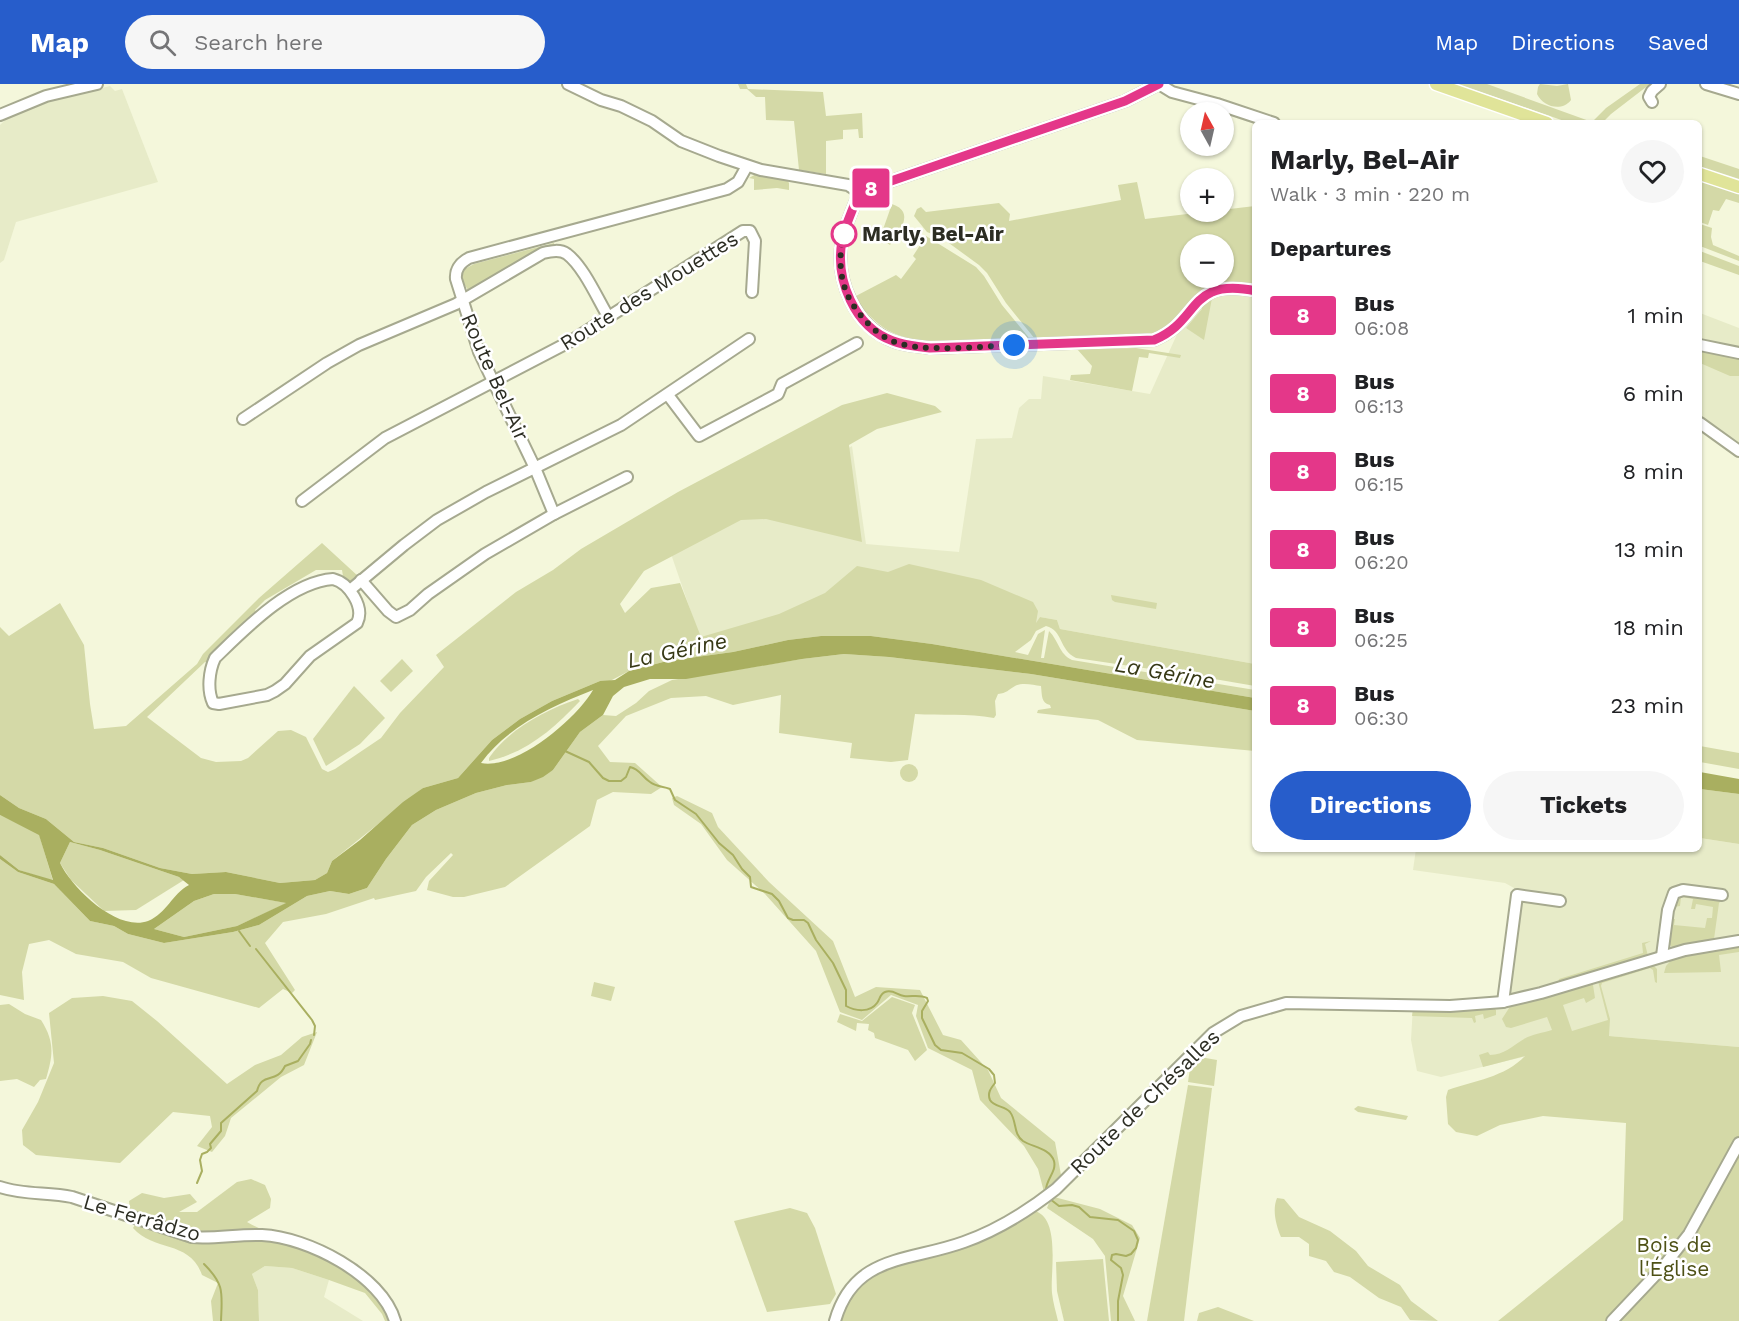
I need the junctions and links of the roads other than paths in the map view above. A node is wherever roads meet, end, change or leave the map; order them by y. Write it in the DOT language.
graph roads {
  1 [pos="97,84"];
  2 [pos="568,84"];
  3 [pos="1159,84"];
  4 [pos="1436,84"];
  5 [pos="1660,84"];
  6 [pos="1706,84"];
  7 [pos="1739,94"];
  8 [pos="1652,102"];
  9 [pos="0,116"];
  10 [pos="1265,120"];
  11 [pos="1538,120"];
  12 [pos="747,166"];
  13 [pos="1702,175"];
  14 [pos="1739,187"];
  15 [pos="859,192"];
  16 [pos="1252,290"];
  17 [pos="752,292"];
  18 [pos="462,300"];
  19 [pos="609,318"];
  20 [pos="749,339"];
  21 [pos="857,343"];
  22 [pos="1702,345"];
  23 [pos="1739,353"];
  24 [pos="493,382"];
  25 [pos="668,395"];
  26 [pos="243,418"];
  27 [pos="1702,424"];
  28 [pos="1739,451"];
  29 [pos="536,468"];
  30 [pos="627,477"];
  31 [pos="302,501"];
  32 [pos="554,514"];
  33 [pos="361,580"];
  34 [pos="350,590"];
  35 [pos="1722,895"];
  36 [pos="1560,901"];
  37 [pos="1739,941"];
  38 [pos="1662,956"];
  39 [pos="1503,1002"];
  40 [pos="1739,1143"];
  41 [pos="0,1187"];
  42 [pos="395,1321"];
  43 [pos="835,1321"];
  44 [pos="1612,1321"];
  1 -- 9 [label="street"];
  2 -- 12 [label="street"];
  3 -- 10 [label="street"];
  3 -- 15 [label="street"];
  4 -- 11 [label="main road"];
  5 -- 8 [label="street"];
  6 -- 7 [label="street"];
  12 -- 15 [label="street"];
  12 -- 18 [label="street, Route Bel-Air"];
  13 -- 14 [label="main road"];
  15 -- 16 [label="street"];
  17 -- 19 [label="street, Route des Mouettes"];
  18 -- 19 [label="street"];
  18 -- 24 [label="street, Route Bel-Air"];
  18 -- 26 [label="street"];
  19 -- 24 [label="street, Route des Mouettes"];
  20 -- 25 [label="street"];
  21 -- 25 [label="street"];
  22 -- 23 [label="street"];
  24 -- 29 [label="street, Route Bel-Air"];
  24 -- 31 [label="street, Route des Mouettes"];
  25 -- 29 [label="street"];
  27 -- 28 [label="street"];
  29 -- 32 [label="street"];
  29 -- 33 [label="street, Route Bel-Air"];
  30 -- 32 [label="street"];
  32 -- 33 [label="street"];
  33 -- 34 [label="street, Route Bel-Air"];
  34 -- 34 [label="street"];
  35 -- 38 [label="street"];
  36 -- 39 [label="street"];
  37 -- 38 [label="street, Route de Chésalles"];
  38 -- 39 [label="street, Route de Chésalles"];
  39 -- 43 [label="street, Route de Chésalles"];
  40 -- 44 [label="street"];
  41 -- 42 [label="street, Le Ferrâdzo"];
}
